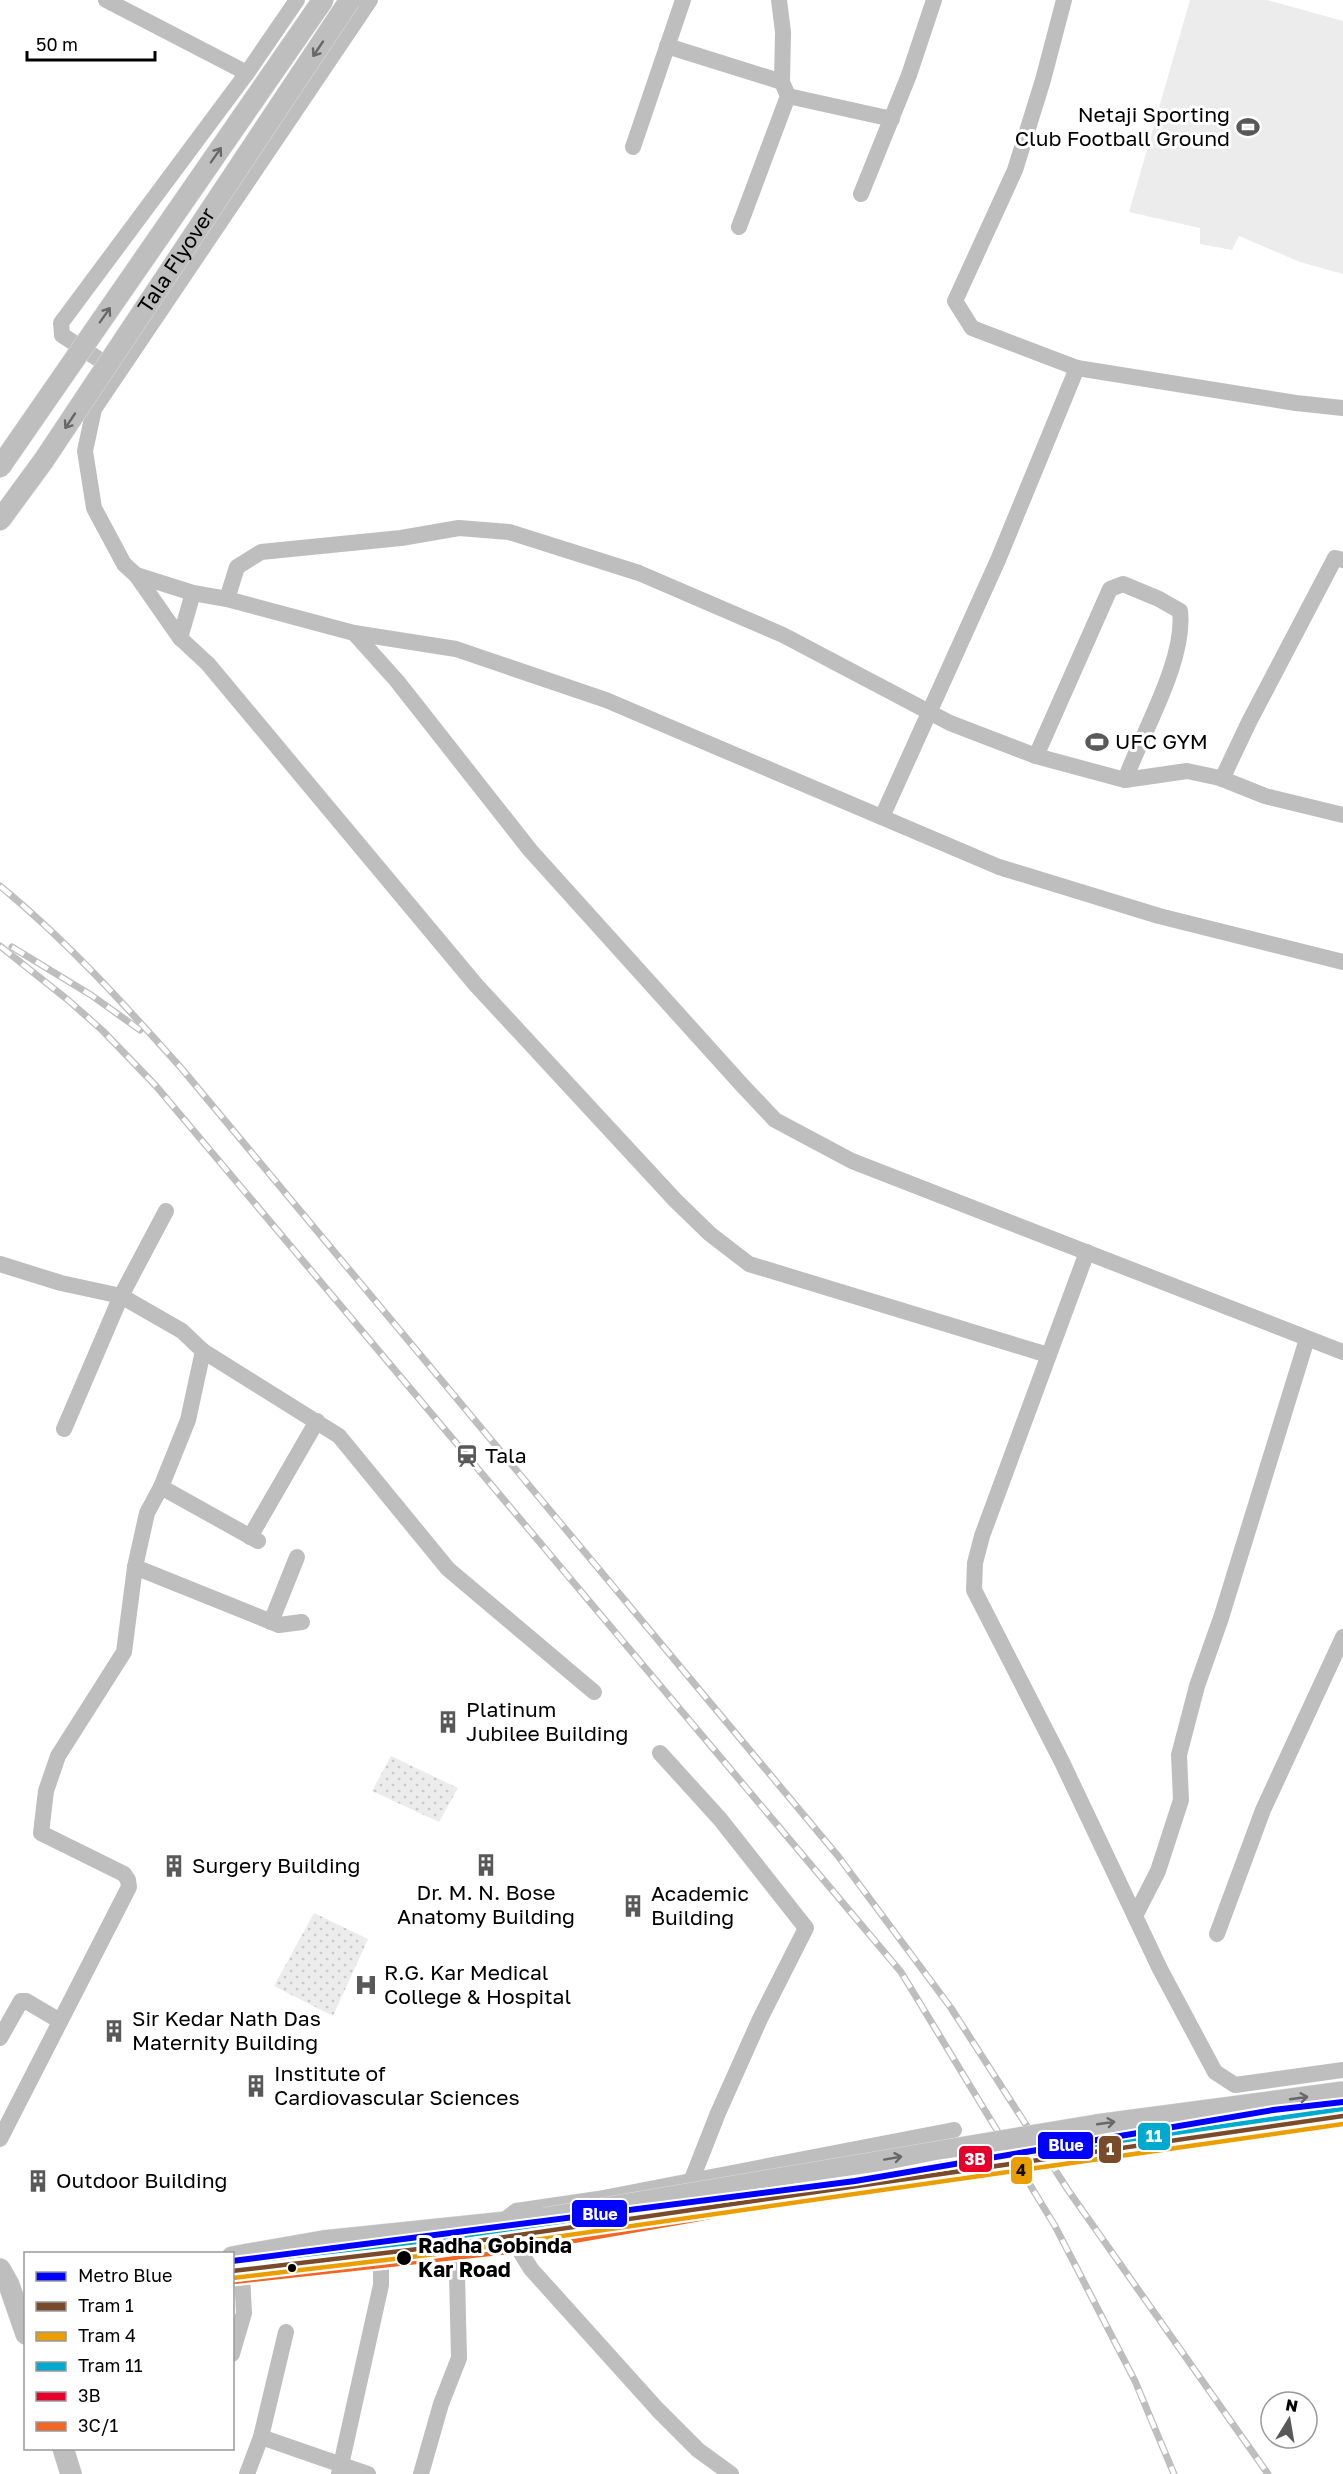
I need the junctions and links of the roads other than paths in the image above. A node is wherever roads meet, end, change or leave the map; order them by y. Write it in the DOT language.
graph roads {
  1 [pos="106,0"];
  2 [pos="297,0"];
  3 [pos="323,0"];
  4 [pos="350,0"];
  5 [pos="370,0"];
  6 [pos="682,0"];
  7 [pos="779,0"];
  8 [pos="934,0"];
  9 [pos="1064,0"];
  10 [pos="667,46"];
  11 [pos="247,73"];
  12 [pos="785,89"];
  13 [pos="892,119"];
  14 [pos="633,147"];
  15 [pos="861,195"];
  16 [pos="739,227"];
  17 [pos="1077,368"];
  18 [pos="119,372"];
  19 [pos="1343,408"];
  20 [pos="0,467"];
  21 [pos="0,520"];
  22 [pos="1343,560"];
  23 [pos="136,575"];
  24 [pos="193,593"];
  25 [pos="227,599"];
  26 [pos="354,633"];
  27 [pos="180,638"];
  28 [pos="930,712"];
  29 [pos="1036,756"];
  30 [pos="1222,779"];
  31 [pos="1125,780"];
  32 [pos="1343,815"];
  33 [pos="882,817"];
  34 [pos="1343,962"];
  35 [pos="166,1211"];
  36 [pos="1087,1252"];
  37 [pos="0,1264"];
  38 [pos="121,1296"];
  39 [pos="1307,1339"];
  40 [pos="203,1351"];
  41 [pos="1343,1352"];
  42 [pos="1047,1355"];
  43 [pos="317,1421"];
  44 [pos="64,1429"];
  45 [pos="161,1487"];
  46 [pos="297,1557"];
  47 [pos="135,1568"];
  48 [pos="271,1622"];
  49 [pos="302,1622"];
  50 [pos="1343,1637"];
  51 [pos="594,1692"];
  52 [pos="660,1753"];
  53 [pos="1135,1916"];
  54 [pos="1217,1934"];
  55 [pos="60,2020"];
  56 [pos="0,2038"];
  57 [pos="1343,2070"];
  58 [pos="1343,2092"];
  59 [pos="1343,2110"];
  60 [pos="954,2130"];
  61 [pos="0,2139"];
  62 [pos="692,2180"];
  63 [pos="502,2222"];
  64 [pos="548,2228"];
  65 [pos="321,2235"];
  66 [pos="515,2244"];
  67 [pos="452,2249"];
  68 [pos="381,2257"];
  69 [pos="328,2264"];
  70 [pos="236,2269"];
  71 [pos="11,2291"];
  72 [pos="24,2328"];
  73 [pos="286,2332"];
  74 [pos="234,2347"];
  75 [pos="261,2437"];
  76 [pos="64,2450"];
  77 [pos="340,2469"];
  78 [pos="71,2474"];
  79 [pos="247,2474"];
  80 [pos="368,2474"];
  81 [pos="421,2474"];
  82 [pos="732,2474"];
  1 -- 11 [label="street"];
  2 -- 11 [label="street"];
  20 -- 3 [label="main road, Tala Flyover, one-way, bridge"];
  4 -- 21 [label="main road, Tala Flyover, one-way, bridge"];
  5 -- 18 [label="street"];
  6 -- 10 [label="street"];
  7 -- 12 [label="street"];
  8 -- 13 [label="street"];
  9 -- 17 [label="street"];
  10 -- 12 [label="street"];
  10 -- 14 [label="street"];
  11 -- 18 [label="street"];
  12 -- 13 [label="street"];
  12 -- 16 [label="street"];
  13 -- 15 [label="street"];
  17 -- 19 [label="street"];
  17 -- 28 [label="street"];
  18 -- 23 [label="street"];
  22 -- 30 [label="street"];
  23 -- 24 [label="street"];
  23 -- 27 [label="street"];
  24 -- 25 [label="street"];
  24 -- 27 [label="street"];
  25 -- 26 [label="street"];
  25 -- 28 [label="street"];
  26 -- 33 [label="street"];
  26 -- 36 [label="street"];
  27 -- 42 [label="street"];
  28 -- 29 [label="street"];
  28 -- 33 [label="street"];
  29 -- 31 [label="street"];
  29 -- 31 [label="street"];
  30 -- 31 [label="street"];
  30 -- 32 [label="street"];
  33 -- 34 [label="street"];
  35 -- 38 [label="street"];
  36 -- 39 [label="street"];
  36 -- 42 [label="street"];
  37 -- 38 [label="street"];
  38 -- 40 [label="street"];
  38 -- 44 [label="street"];
  39 -- 41 [label="street"];
  39 -- 53 [label="street"];
  40 -- 43 [label="street"];
  40 -- 45 [label="street"];
  42 -- 53 [label="street"];
  43 -- 45 [label="street"];
  43 -- 51 [label="street"];
  45 -- 47 [label="street"];
  46 -- 48 [label="street"];
  47 -- 48 [label="street"];
  47 -- 55 [label="street"];
  48 -- 49 [label="street"];
  50 -- 54 [label="street"];
  52 -- 62 [label="street"];
  53 -- 57 [label="street"];
  55 -- 56 [label="street"];
  55 -- 61 [label="street"];
  64 -- 58 [label="main road, one-way, bridge"];
  59 -- 64 [label="main road, bridge"];
  60 -- 62 [label="street"];
  62 -- 63 [label="street"];
  63 -- 64 [label="main road"];
  63 -- 65 [label="main road"];
  63 -- 66 [label="street"];
  64 -- 66 [label="main road"];
  65 -- 69 [label="street"];
  65 -- 70 [label="main road"];
  66 -- 67 [label="main road"];
  66 -- 82 [label="street"];
  67 -- 68 [label="main road"];
  67 -- 81 [label="street"];
  68 -- 69 [label="main road"];
  68 -- 77 [label="street"];
  69 -- 70 [label="main road"];
  70 -- 74 [label="street"];
  71 -- 72 [label="main road"];
  73 -- 75 [label="street"];
  75 -- 77 [label="street"];
  75 -- 79 [label="street"];
  76 -- 78 [label="main road"];
  77 -- 80 [label="street"];
}
